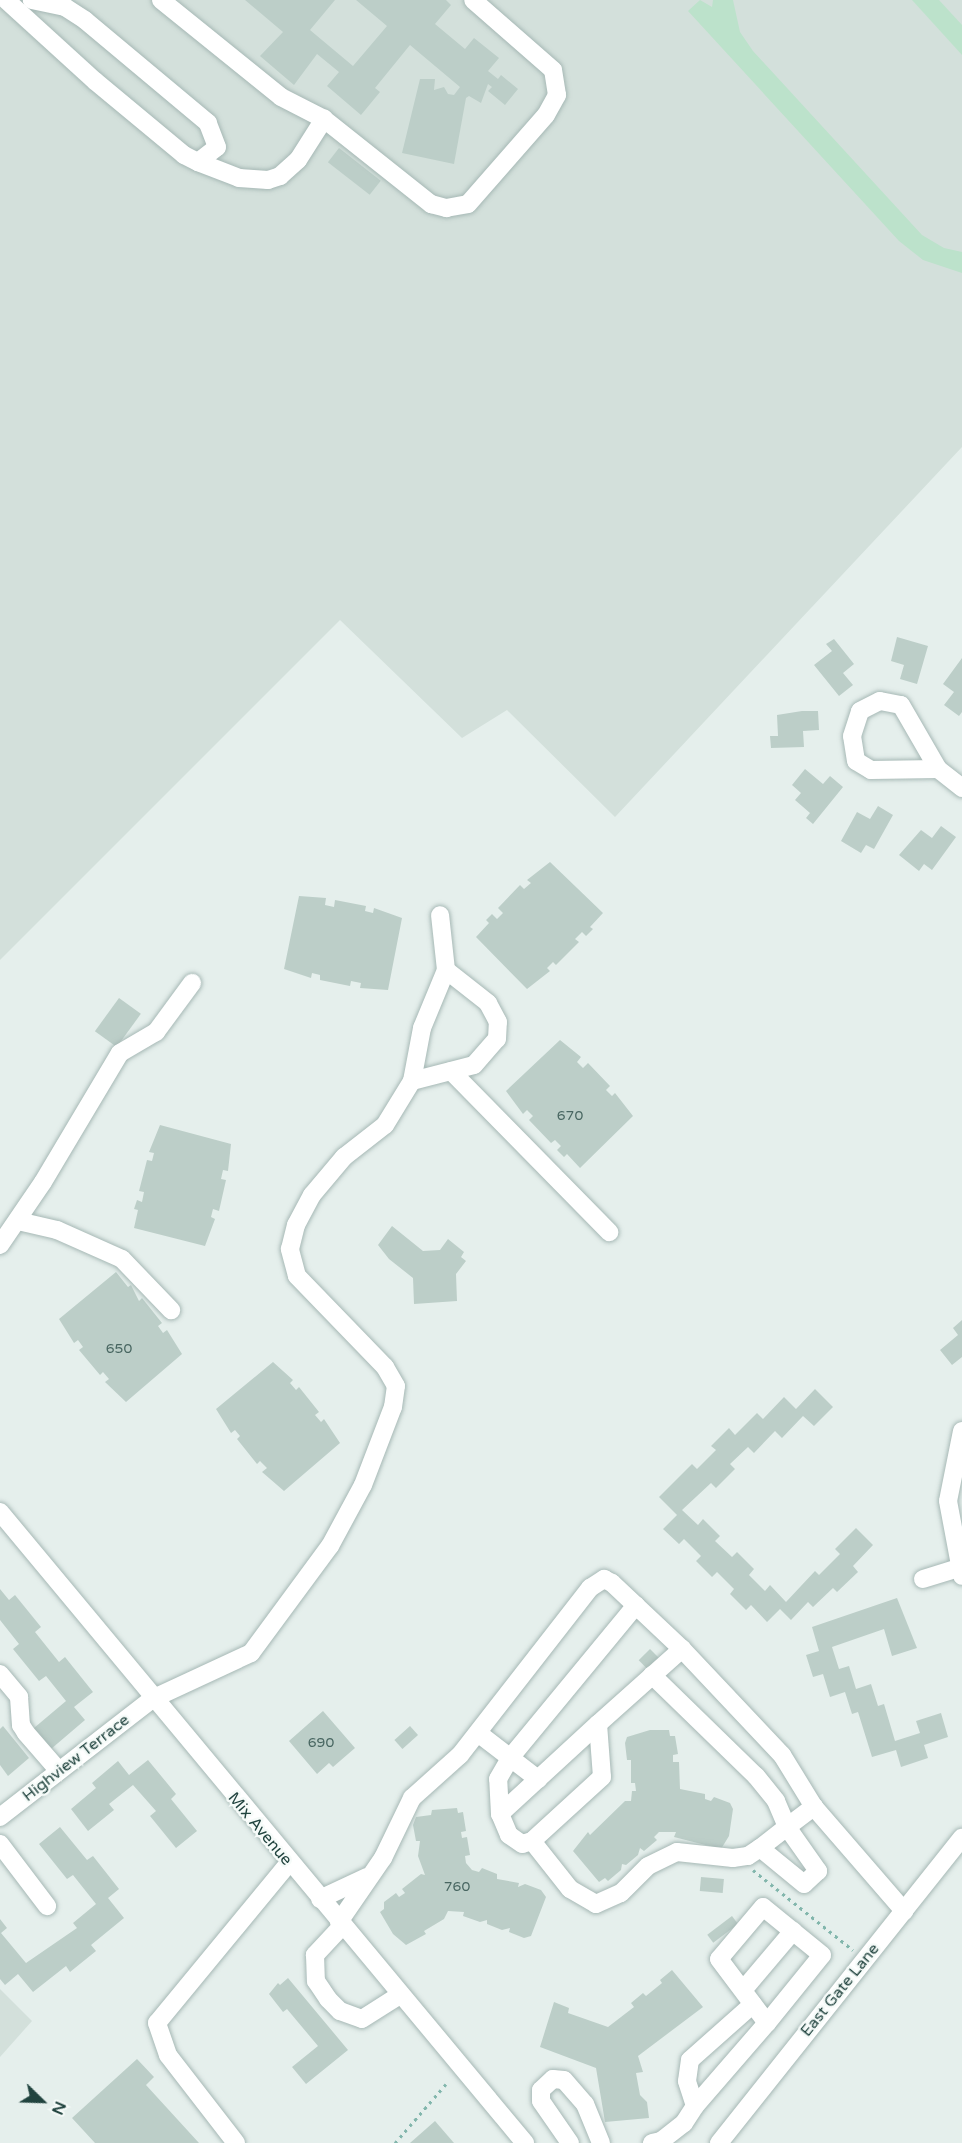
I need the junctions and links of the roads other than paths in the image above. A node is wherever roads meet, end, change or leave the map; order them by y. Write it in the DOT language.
graph roads {
  1 [pos="6,0"];
  2 [pos="32,0"];
  3 [pos="161,0"];
  4 [pos="473,0"];
  5 [pos="324,119"];
  6 [pos="198,162"];
  7 [pos="938,769"];
  8 [pos="962,788"];
  9 [pos="440,915"];
  10 [pos="446,970"];
  11 [pos="192,983"];
  12 [pos="451,1071"];
  13 [pos="412,1081"];
  14 [pos="18,1221"];
  15 [pos="609,1232"];
  16 [pos="0,1245"];
  17 [pos="171,1310"];
  18 [pos="962,1431"];
  19 [pos="0,1512"];
  20 [pos="961,1570"];
  21 [pos="923,1579"];
  22 [pos="636,1605"];
  23 [pos="682,1648"];
  24 [pos="0,1674"];
  25 [pos="652,1675"];
  26 [pos="152,1699"];
  27 [pos="598,1724"];
  28 [pos="478,1733"];
  29 [pos="510,1758"];
  30 [pos="59,1771"];
  31 [pos="538,1779"];
  32 [pos="814,1807"];
  33 [pos="2,1810"];
  34 [pos="500,1814"];
  35 [pos="787,1827"];
  36 [pos="962,1838"];
  37 [pos="532,1841"];
  38 [pos="0,1844"];
  39 [pos="752,1852"];
  40 [pos="289,1863"];
  41 [pos="368,1876"];
  42 [pos="320,1899"];
  43 [pos="47,1906"];
  44 [pos="904,1911"];
  45 [pos="341,1924"];
  46 [pos="793,1931"];
  47 [pos="400,1995"];
  48 [pos="749,1997"];
  49 [pos="767,2023"];
  50 [pos="695,2106"];
  51 [pos="236,2143"];
  52 [pos="525,2143"];
  53 [pos="570,2143"];
  54 [pos="601,2143"];
  55 [pos="651,2143"];
  56 [pos="719,2143"];
  1 -- 6 [label="street"];
  2 -- 6 [label="street"];
  3 -- 5 [label="street"];
  4 -- 5 [label="street"];
  5 -- 6 [label="street"];
  7 -- 7 [label="street"];
  7 -- 8 [label="street"];
  9 -- 10 [label="street"];
  10 -- 12 [label="street"];
  10 -- 13 [label="street"];
  11 -- 14 [label="street"];
  12 -- 13 [label="street"];
  12 -- 15 [label="street"];
  13 -- 26 [label="street, Highview Terrace"];
  14 -- 16 [label="street"];
  14 -- 17 [label="street"];
  18 -- 20 [label="street"];
  19 -- 26 [label="street, Mix Avenue"];
  20 -- 21 [label="street"];
  22 -- 23 [label="street"];
  22 -- 28 [label="street"];
  22 -- 29 [label="street"];
  23 -- 25 [label="street"];
  23 -- 32 [label="street"];
  24 -- 30 [label="street"];
  25 -- 27 [label="street"];
  25 -- 35 [label="street"];
  26 -- 30 [label="street, Highview Terrace"];
  26 -- 40 [label="street, Mix Avenue"];
  27 -- 31 [label="street"];
  27 -- 37 [label="street"];
  28 -- 29 [label="street"];
  28 -- 41 [label="street"];
  29 -- 31 [label="street"];
  29 -- 34 [label="street"];
  30 -- 33 [label="street, Highview Terrace"];
  31 -- 34 [label="street"];
  32 -- 35 [label="street"];
  32 -- 44 [label="street"];
  34 -- 37 [label="street"];
  35 -- 39 [label="street"];
  35 -- 39 [label="street"];
  36 -- 44 [label="street, East Gate Lane"];
  37 -- 39 [label="street"];
  38 -- 43 [label="street"];
  40 -- 42 [label="street, Mix Avenue"];
  40 -- 51 [label="street"];
  41 -- 42 [label="street"];
  41 -- 45 [label="street"];
  42 -- 45 [label="street, Mix Avenue"];
  44 -- 56 [label="street, East Gate Lane"];
  45 -- 47 [label="street, Mix Avenue"];
  45 -- 47 [label="street"];
  46 -- 48 [label="street"];
  46 -- 48 [label="street"];
  46 -- 49 [label="street"];
  47 -- 52 [label="street, Mix Avenue"];
  48 -- 49 [label="street"];
  48 -- 50 [label="street"];
  49 -- 50 [label="street"];
  50 -- 55 [label="street"];
  53 -- 54 [label="street"];
}
